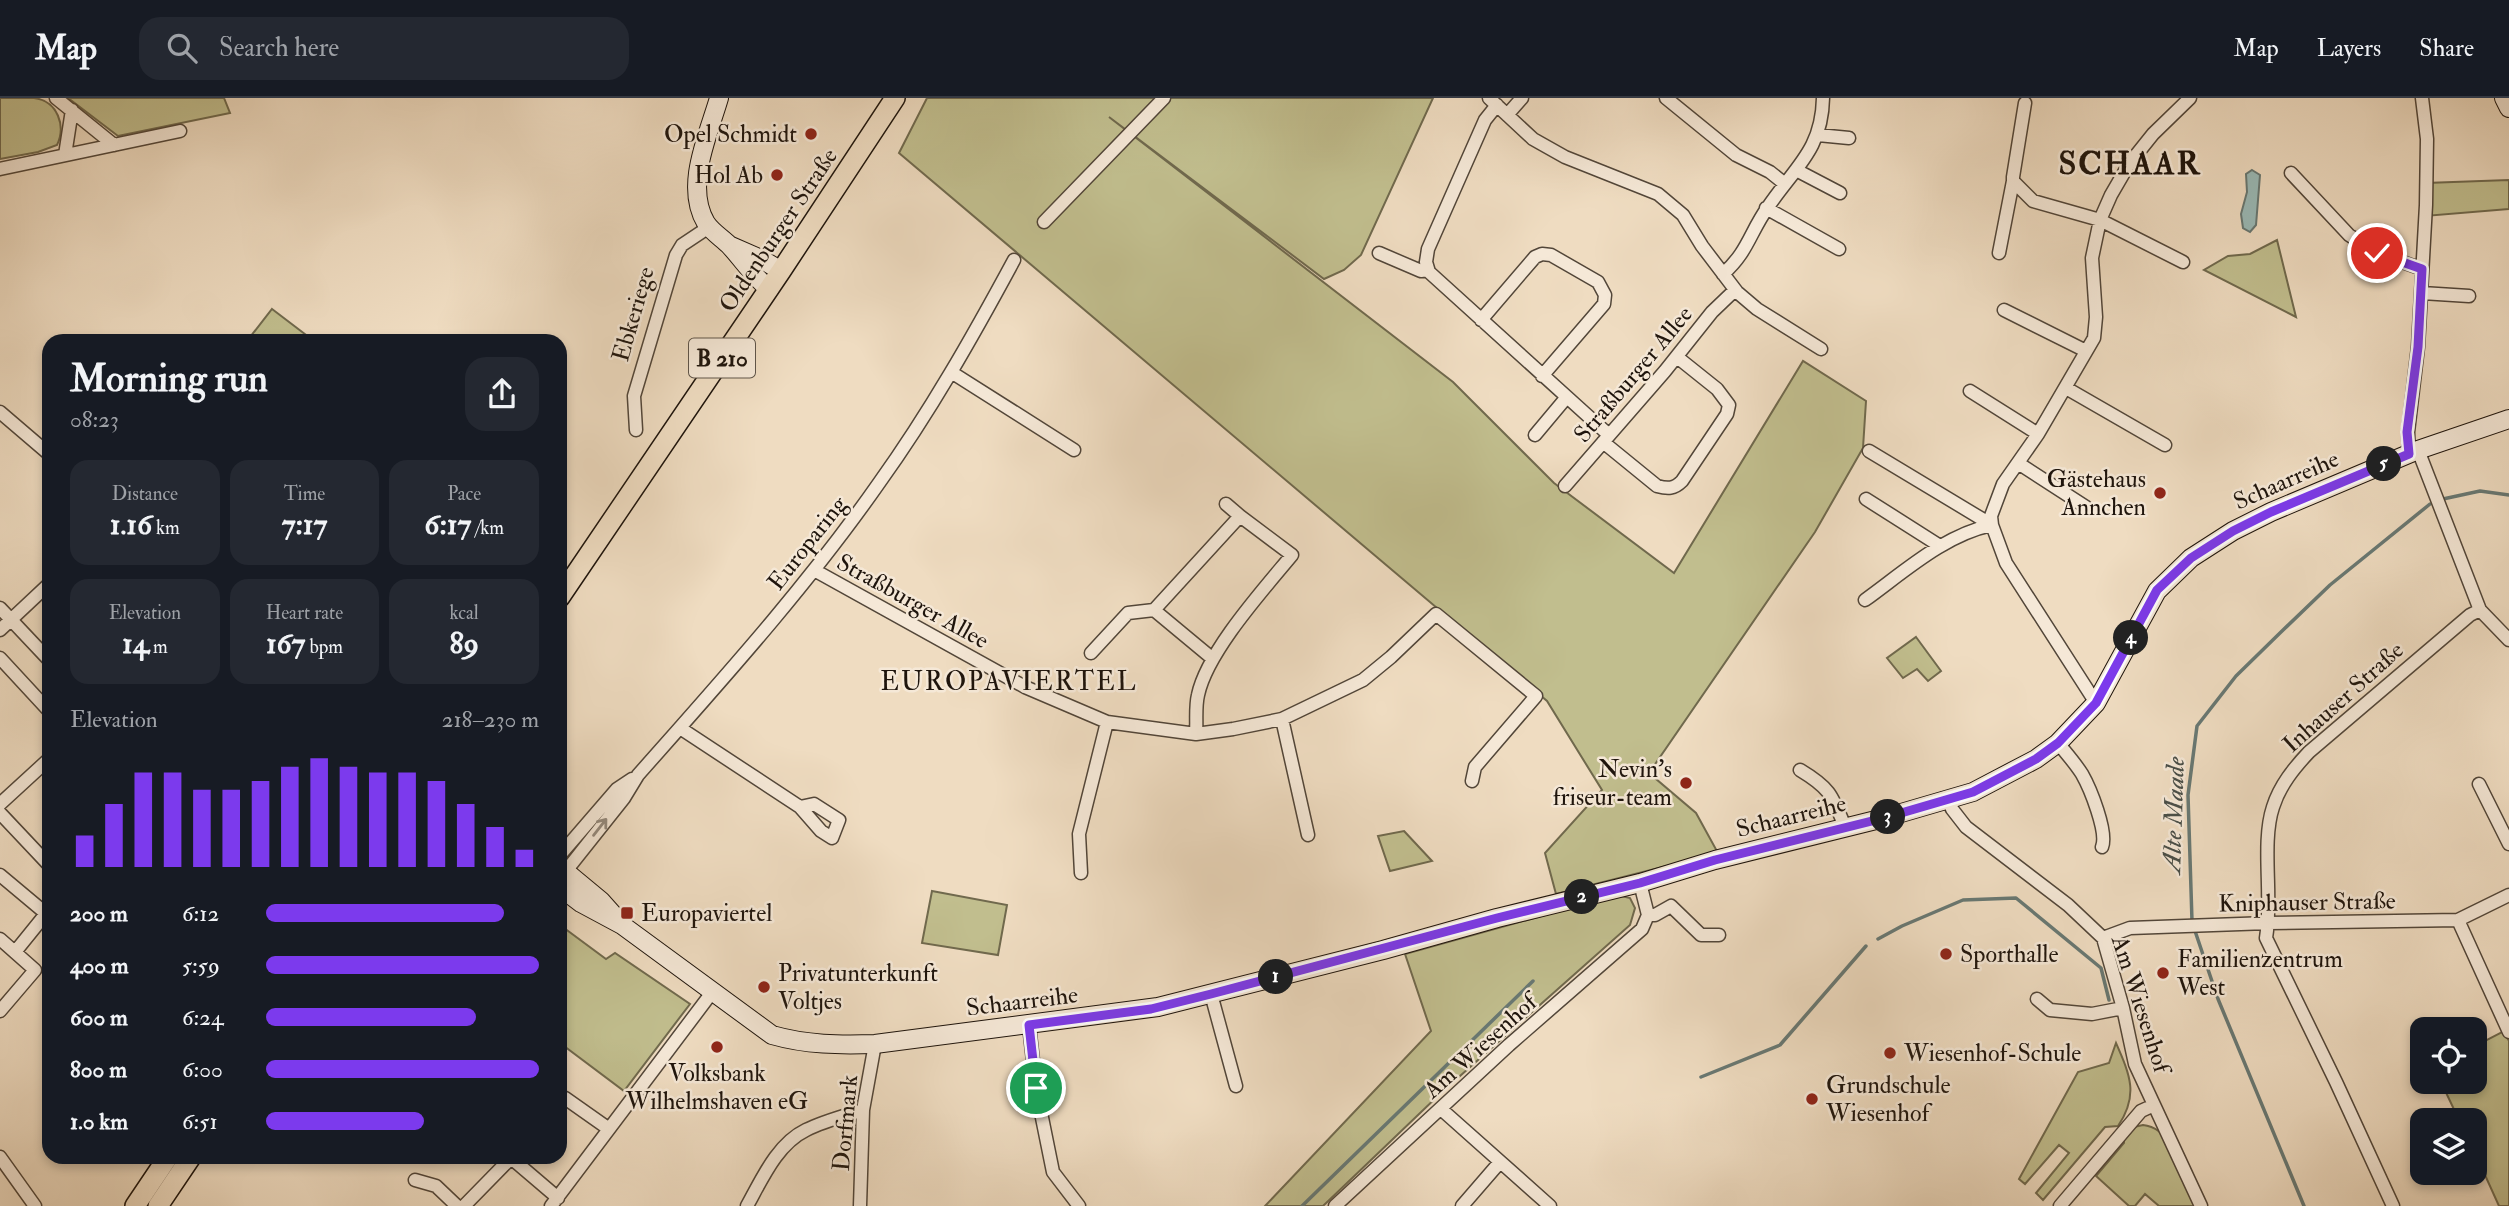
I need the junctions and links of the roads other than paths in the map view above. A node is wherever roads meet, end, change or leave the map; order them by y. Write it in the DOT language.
graph roads {
  1 [pos="57,98"];
  2 [pos="719,98"];
  3 [pos="895,98"];
  4 [pos="1164,98"];
  5 [pos="1522,98"];
  6 [pos="1666,98"];
  7 [pos="1823,98"];
  8 [pos="2190,98"];
  9 [pos="2422,98"];
  10 [pos="1493,102"];
  11 [pos="2025,103"];
  12 [pos="72,110"];
  13 [pos="1507,115"];
  14 [pos="180,131"];
  15 [pos="1818,135"];
  16 [pos="1849,138"];
  17 [pos="114,145"];
  18 [pos="65,155"];
  19 [pos="0,169"];
  20 [pos="1798,171"];
  21 [pos="2291,173"];
  22 [pos="2014,181"];
  23 [pos="1786,184"];
  24 [pos="1840,193"];
  25 [pos="1766,208"];
  26 [pos="2101,219"];
  27 [pos="1044,222"];
  28 [pos="709,227"];
  29 [pos="729,245"];
  30 [pos="1839,249"];
  31 [pos="1379,253"];
  32 [pos="2000,253"];
  33 [pos="1014,260"];
  34 [pos="2183,262"];
  35 [pos="2422,269"];
  36 [pos="1428,270"];
  37 [pos="781,271"];
  38 [pos="1723,274"];
  39 [pos="769,289"];
  40 [pos="1735,290"];
  41 [pos="2422,293"];
  42 [pos="2469,296"];
  43 [pos="2004,310"];
  44 [pos="1481,320"];
  45 [pos="1821,349"];
  46 [pos="2086,351"];
  47 [pos="1676,356"];
  48 [pos="951,372"];
  49 [pos="1542,376"];
  50 [pos="2066,388"];
  51 [pos="1970,391"];
  52 [pos="1566,398"];
  53 [pos="0,412"];
  54 [pos="2509,419"];
  55 [pos="636,430"];
  56 [pos="2038,434"];
  57 [pos="1535,435"];
  58 [pos="1606,439"];
  59 [pos="2165,445"];
  60 [pos="42,448"];
  61 [pos="1074,450"];
  62 [pos="1869,451"];
  63 [pos="2414,452"];
  64 [pos="2018,463"];
  65 [pos="1565,486"];
  66 [pos="1866,499"];
  67 [pos="1226,504"];
  68 [pos="2086,507"];
  69 [pos="1240,516"];
  70 [pos="1992,525"];
  71 [pos="1940,546"];
  72 [pos="814,570"];
  73 [pos="567,587"];
  74 [pos="42,591"];
  75 [pos="1865,600"];
  76 [pos="0,608"];
  77 [pos="1154,610"];
  78 [pos="2480,610"];
  79 [pos="11,620"];
  80 [pos="0,630"];
  81 [pos="2509,640"];
  82 [pos="42,653"];
  83 [pos="1091,653"];
  84 [pos="0,657"];
  85 [pos="1213,659"];
  86 [pos="42,703"];
  87 [pos="2096,703"];
  88 [pos="1282,719"];
  89 [pos="1107,722"];
  90 [pos="680,728"];
  91 [pos="1196,734"];
  92 [pos="2058,743"];
  93 [pos="42,765"];
  94 [pos="1800,770"];
  95 [pos="1472,781"];
  96 [pos="2479,784"];
  97 [pos="1949,801"];
  98 [pos="0,804"];
  99 [pos="800,807"];
  100 [pos="0,814"];
  101 [pos="1845,827"];
  102 [pos="1308,835"];
  103 [pos="2509,844"];
  104 [pos="2102,847"];
  105 [pos="42,857"];
  106 [pos="567,865"];
  107 [pos="1081,873"];
  108 [pos="0,875"];
  109 [pos="567,876"];
  110 [pos="1640,883"];
  111 [pos="2509,895"];
  112 [pos="42,908"];
  113 [pos="1648,915"];
  114 [pos="42,920"];
  115 [pos="2458,920"];
  116 [pos="2268,923"];
  117 [pos="1719,935"];
  118 [pos="2103,938"];
  119 [pos="0,939"];
  120 [pos="15,952"];
  121 [pos="713,991"];
  122 [pos="1211,994"];
  123 [pos="2036,999"];
  124 [pos="2123,1008"];
  125 [pos="0,1011"];
  126 [pos="1029,1025"];
  127 [pos="2509,1032"];
  128 [pos="874,1044"];
  129 [pos="1236,1086"];
  130 [pos="567,1099"];
  131 [pos="2154,1105"];
  132 [pos="1441,1109"];
  133 [pos="863,1110"];
  134 [pos="609,1129"];
  135 [pos="1500,1162"];
  136 [pos="163,1164"];
  137 [pos="186,1164"];
  138 [pos="504,1164"];
  139 [pos="518,1164"];
  140 [pos="2,1165"];
  141 [pos="415,1180"];
  142 [pos="555,1202"];
  143 [pos="35,1206"];
  144 [pos="135,1206"];
  145 [pos="158,1206"];
  146 [pos="457,1206"];
  147 [pos="464,1206"];
  148 [pos="747,1206"];
  149 [pos="859,1206"];
  150 [pos="1079,1206"];
  151 [pos="1335,1206"];
  152 [pos="1462,1206"];
  153 [pos="1550,1206"];
  154 [pos="2060,1206"];
  155 [pos="2201,1206"];
  156 [pos="2393,1206"];
  1 -- 12 [label="street"];
  2 -- 28 [label="main road"];
  3 -- 37 [label="main road, Oldenburger Straße / B 210"];
  4 -- 27 [label="street"];
  5 -- 13 [label="street"];
  6 -- 23 [label="street"];
  7 -- 15 [label="street"];
  8 -- 26 [label="street"];
  9 -- 35 [label="street"];
  10 -- 13 [label="street"];
  10 -- 36 [label="street"];
  11 -- 22 [label="street"];
  12 -- 17 [label="street"];
  12 -- 18 [label="street"];
  13 -- 38 [label="street"];
  14 -- 17 [label="street"];
  15 -- 16 [label="street"];
  15 -- 20 [label="street"];
  17 -- 18 [label="street"];
  18 -- 19 [label="street"];
  20 -- 23 [label="street"];
  20 -- 24 [label="street"];
  21 -- 35 [label="street"];
  22 -- 26 [label="street"];
  22 -- 32 [label="street"];
  23 -- 25 [label="street"];
  25 -- 30 [label="street"];
  25 -- 38 [label="street"];
  26 -- 34 [label="street"];
  26 -- 46 [label="street"];
  28 -- 29 [label="main road"];
  28 -- 55 [label="street, Ebkeriege"];
  29 -- 37 [label="main road"];
  29 -- 39 [label="main road"];
  31 -- 36 [label="street"];
  33 -- 48 [label="street, Europaring"];
  35 -- 41 [label="street"];
  36 -- 44 [label="street"];
  37 -- 39 [label="main road, Oldenburger Straße / B 210"];
  38 -- 40 [label="street"];
  39 -- 73 [label="main road, Oldenburger Straße / B 210"];
  40 -- 45 [label="street"];
  40 -- 47 [label="street, Straßburger Allee"];
  41 -- 42 [label="street"];
  41 -- 63 [label="street"];
  43 -- 46 [label="street"];
  44 -- 49 [label="street"];
  44 -- 49 [label="street"];
  46 -- 50 [label="street"];
  47 -- 58 [label="street, Straßburger Allee"];
  47 -- 58 [label="street"];
  48 -- 61 [label="street"];
  48 -- 72 [label="street, Europaring"];
  49 -- 52 [label="street"];
  50 -- 56 [label="street"];
  50 -- 59 [label="street"];
  51 -- 56 [label="street"];
  52 -- 57 [label="street"];
  52 -- 58 [label="street"];
  53 -- 60 [label="street"];
  54 -- 63 [label="main road, Schaarreihe"];
  56 -- 64 [label="street"];
  58 -- 65 [label="street, Straßburger Allee"];
  62 -- 70 [label="street"];
  63 -- 78 [label="street"];
  63 -- 87 [label="main road, Schaarreihe"];
  64 -- 68 [label="street"];
  64 -- 70 [label="street"];
  66 -- 71 [label="street"];
  67 -- 69 [label="street"];
  69 -- 77 [label="street"];
  69 -- 85 [label="street"];
  70 -- 71 [label="street"];
  70 -- 87 [label="street"];
  71 -- 75 [label="street"];
  72 -- 89 [label="street, Straßburger Allee"];
  72 -- 90 [label="street, Europaring"];
  74 -- 79 [label="street"];
  76 -- 79 [label="street"];
  77 -- 83 [label="street"];
  77 -- 85 [label="street"];
  78 -- 81 [label="street"];
  78 -- 116 [label="street, Inhauser Straße"];
  79 -- 80 [label="street"];
  79 -- 82 [label="street"];
  84 -- 86 [label="street"];
  85 -- 91 [label="street"];
  87 -- 92 [label="main road, Schaarreihe"];
  88 -- 91 [label="street, Straßburger Allee"];
  88 -- 95 [label="street, Straßburger Allee"];
  88 -- 102 [label="street"];
  89 -- 91 [label="street, Straßburger Allee"];
  89 -- 107 [label="street"];
  90 -- 99 [label="street"];
  90 -- 106 [label="street, Europaring"];
  92 -- 97 [label="main road, Schaarreihe"];
  92 -- 104 [label="street"];
  93 -- 98 [label="street"];
  94 -- 101 [label="street"];
  96 -- 103 [label="street"];
  97 -- 101 [label="main road, Schaarreihe"];
  97 -- 118 [label="street, Am Wiesenhof"];
  100 -- 105 [label="street"];
  101 -- 110 [label="main road, Schaarreihe"];
  108 -- 112 [label="street"];
  109 -- 121 [label="main road, Schaarreihe"];
  110 -- 113 [label="street"];
  110 -- 122 [label="main road, Schaarreihe"];
  111 -- 115 [label="street, Kniphauser Straße"];
  113 -- 117 [label="street"];
  113 -- 132 [label="street, Am Wiesenhof"];
  114 -- 120 [label="street"];
  115 -- 116 [label="street, Kniphauser Straße"];
  115 -- 127 [label="street"];
  116 -- 118 [label="street, Kniphauser Straße"];
  116 -- 156 [label="street, Inhauser Straße"];
  118 -- 124 [label="street, Am Wiesenhof"];
  119 -- 120 [label="street"];
  120 -- 125 [label="street"];
  121 -- 128 [label="main road, Schaarreihe"];
  121 -- 134 [label="street"];
  122 -- 126 [label="main road, Schaarreihe"];
  122 -- 129 [label="street"];
  123 -- 124 [label="street"];
  124 -- 131 [label="street, Am Wiesenhof"];
  126 -- 128 [label="main road, Schaarreihe"];
  126 -- 150 [label="street"];
  128 -- 133 [label="street, Dorfmark"];
  130 -- 134 [label="street"];
  131 -- 154 [label="street, Am Wiesenhof"];
  131 -- 155 [label="street"];
  132 -- 135 [label="street"];
  132 -- 151 [label="street, Am Wiesenhof"];
  133 -- 148 [label="street"];
  133 -- 149 [label="street, Dorfmark"];
  134 -- 142 [label="street"];
  135 -- 152 [label="street"];
  135 -- 153 [label="street"];
  136 -- 144 [label="main road"];
  137 -- 145 [label="main road"];
  138 -- 147 [label="street"];
  139 -- 142 [label="street"];
  140 -- 143 [label="street"];
  141 -- 146 [label="street"];
}
